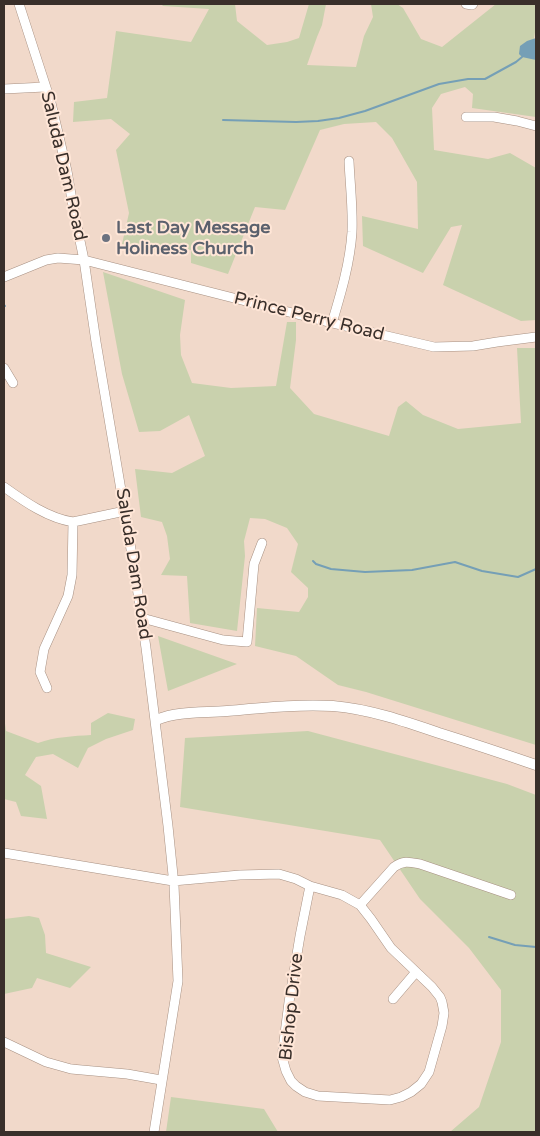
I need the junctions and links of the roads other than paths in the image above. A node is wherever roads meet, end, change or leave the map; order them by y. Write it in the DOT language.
graph roads {
  1 [pos="19,4"];
  2 [pos="466,4"];
  3 [pos="473,4"];
  4 [pos="45,87"];
  5 [pos="4,89"];
  6 [pos="466,116"];
  7 [pos="536,126"];
  8 [pos="349,161"];
  9 [pos="84,260"];
  10 [pos="4,278"];
  11 [pos="332,323"];
  12 [pos="536,337"];
  13 [pos="4,368"];
  14 [pos="13,383"];
  15 [pos="5,490"];
  16 [pos="125,511"];
  17 [pos="73,522"];
  18 [pos="262,543"];
  19 [pos="142,618"];
  20 [pos="47,688"];
  21 [pos="156,720"];
  22 [pos="536,765"];
  23 [pos="4,853"];
  24 [pos="173,881"];
  25 [pos="310,886"];
  26 [pos="511,895"];
  27 [pos="360,905"];
  28 [pos="416,972"];
  29 [pos="393,999"];
  30 [pos="4,1042"];
  31 [pos="161,1080"];
  32 [pos="154,1132"];
  1 -- 4 [label="street, Saluda Dam Road"];
  2 -- 3 [label="street"];
  4 -- 5 [label="street"];
  4 -- 9 [label="street, Saluda Dam Road"];
  6 -- 7 [label="street"];
  8 -- 11 [label="street"];
  9 -- 10 [label="street, Prince Perry Road"];
  9 -- 11 [label="street, Prince Perry Road"];
  9 -- 16 [label="street, Saluda Dam Road"];
  11 -- 12 [label="street, Prince Perry Road"];
  13 -- 14 [label="street"];
  15 -- 17 [label="street"];
  16 -- 17 [label="street"];
  16 -- 19 [label="street, Saluda Dam Road"];
  17 -- 20 [label="street"];
  18 -- 19 [label="street"];
  19 -- 21 [label="street, Saluda Dam Road"];
  21 -- 22 [label="main road"];
  21 -- 24 [label="street, Saluda Dam Road"];
  23 -- 24 [label="street, Bishop Drive"];
  24 -- 25 [label="street, Bishop Drive"];
  24 -- 31 [label="street, Saluda Dam Road"];
  25 -- 27 [label="street, Bishop Drive"];
  25 -- 28 [label="street, Bishop Drive"];
  26 -- 27 [label="street"];
  27 -- 28 [label="street, Bishop Drive"];
  28 -- 29 [label="street"];
  30 -- 31 [label="street"];
  31 -- 32 [label="street, Saluda Dam Road"];
}
